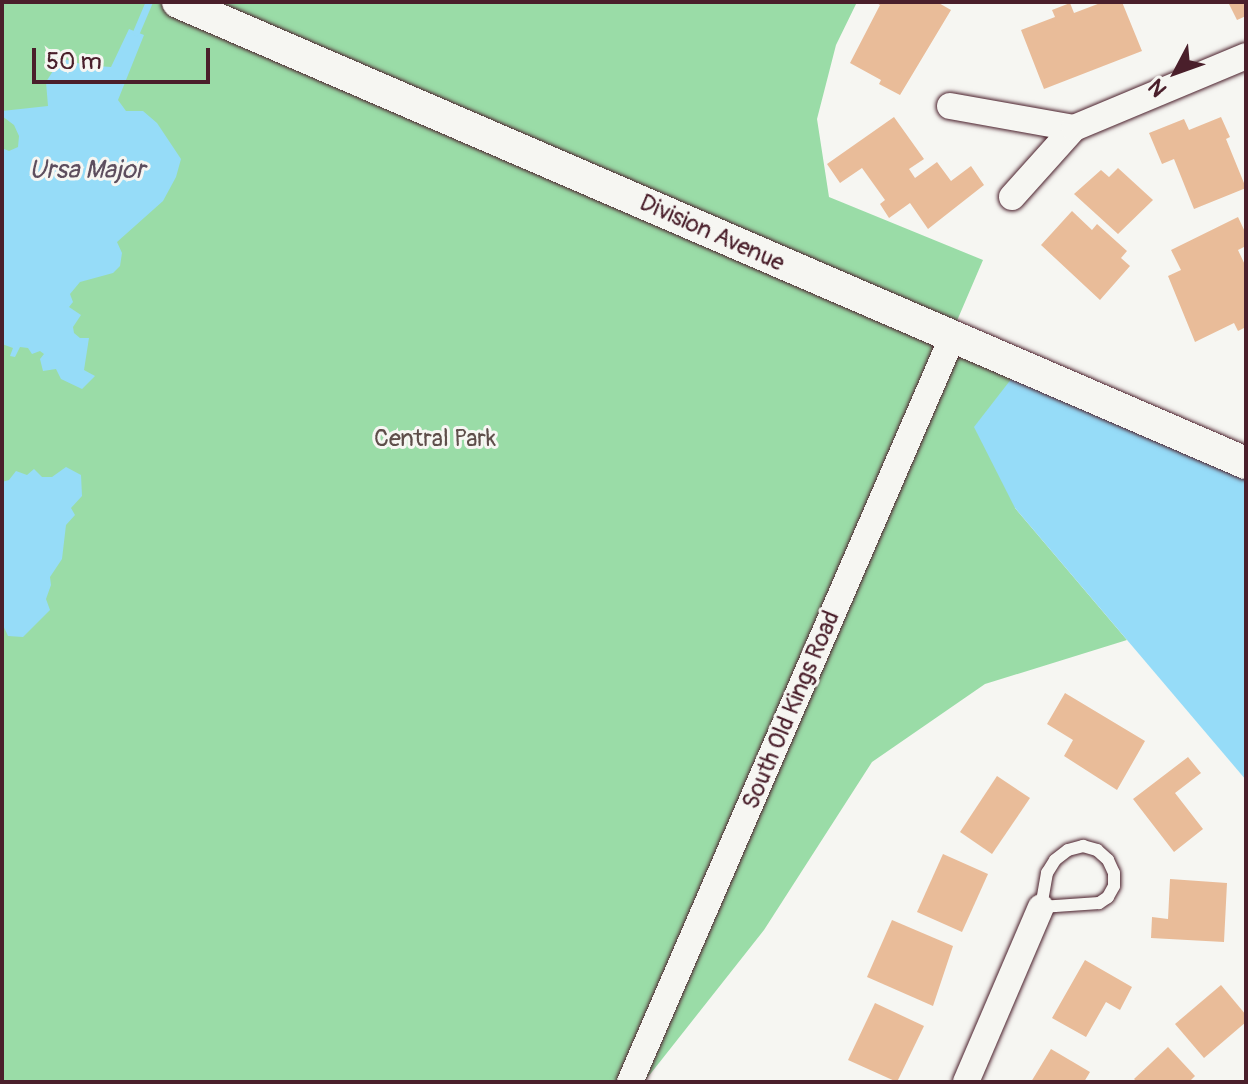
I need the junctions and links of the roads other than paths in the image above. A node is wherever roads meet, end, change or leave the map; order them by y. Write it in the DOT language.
graph roads {
  1 [pos="178,2"];
  2 [pos="1245,59"];
  3 [pos="950,106"];
  4 [pos="1074,128"];
  5 [pos="1012,197"];
  6 [pos="952,338"];
  7 [pos="1246,463"];
  8 [pos="1041,907"];
  9 [pos="630,1082"];
  10 [pos="966,1082"];
  1 -- 6 [label="street, Division Avenue"];
  2 -- 4 [label="street"];
  3 -- 4 [label="street"];
  4 -- 5 [label="street"];
  6 -- 7 [label="street, Division Avenue"];
  6 -- 9 [label="street, South Old Kings Road"];
  8 -- 8 [label="lane"];
  8 -- 10 [label="street"];
}
